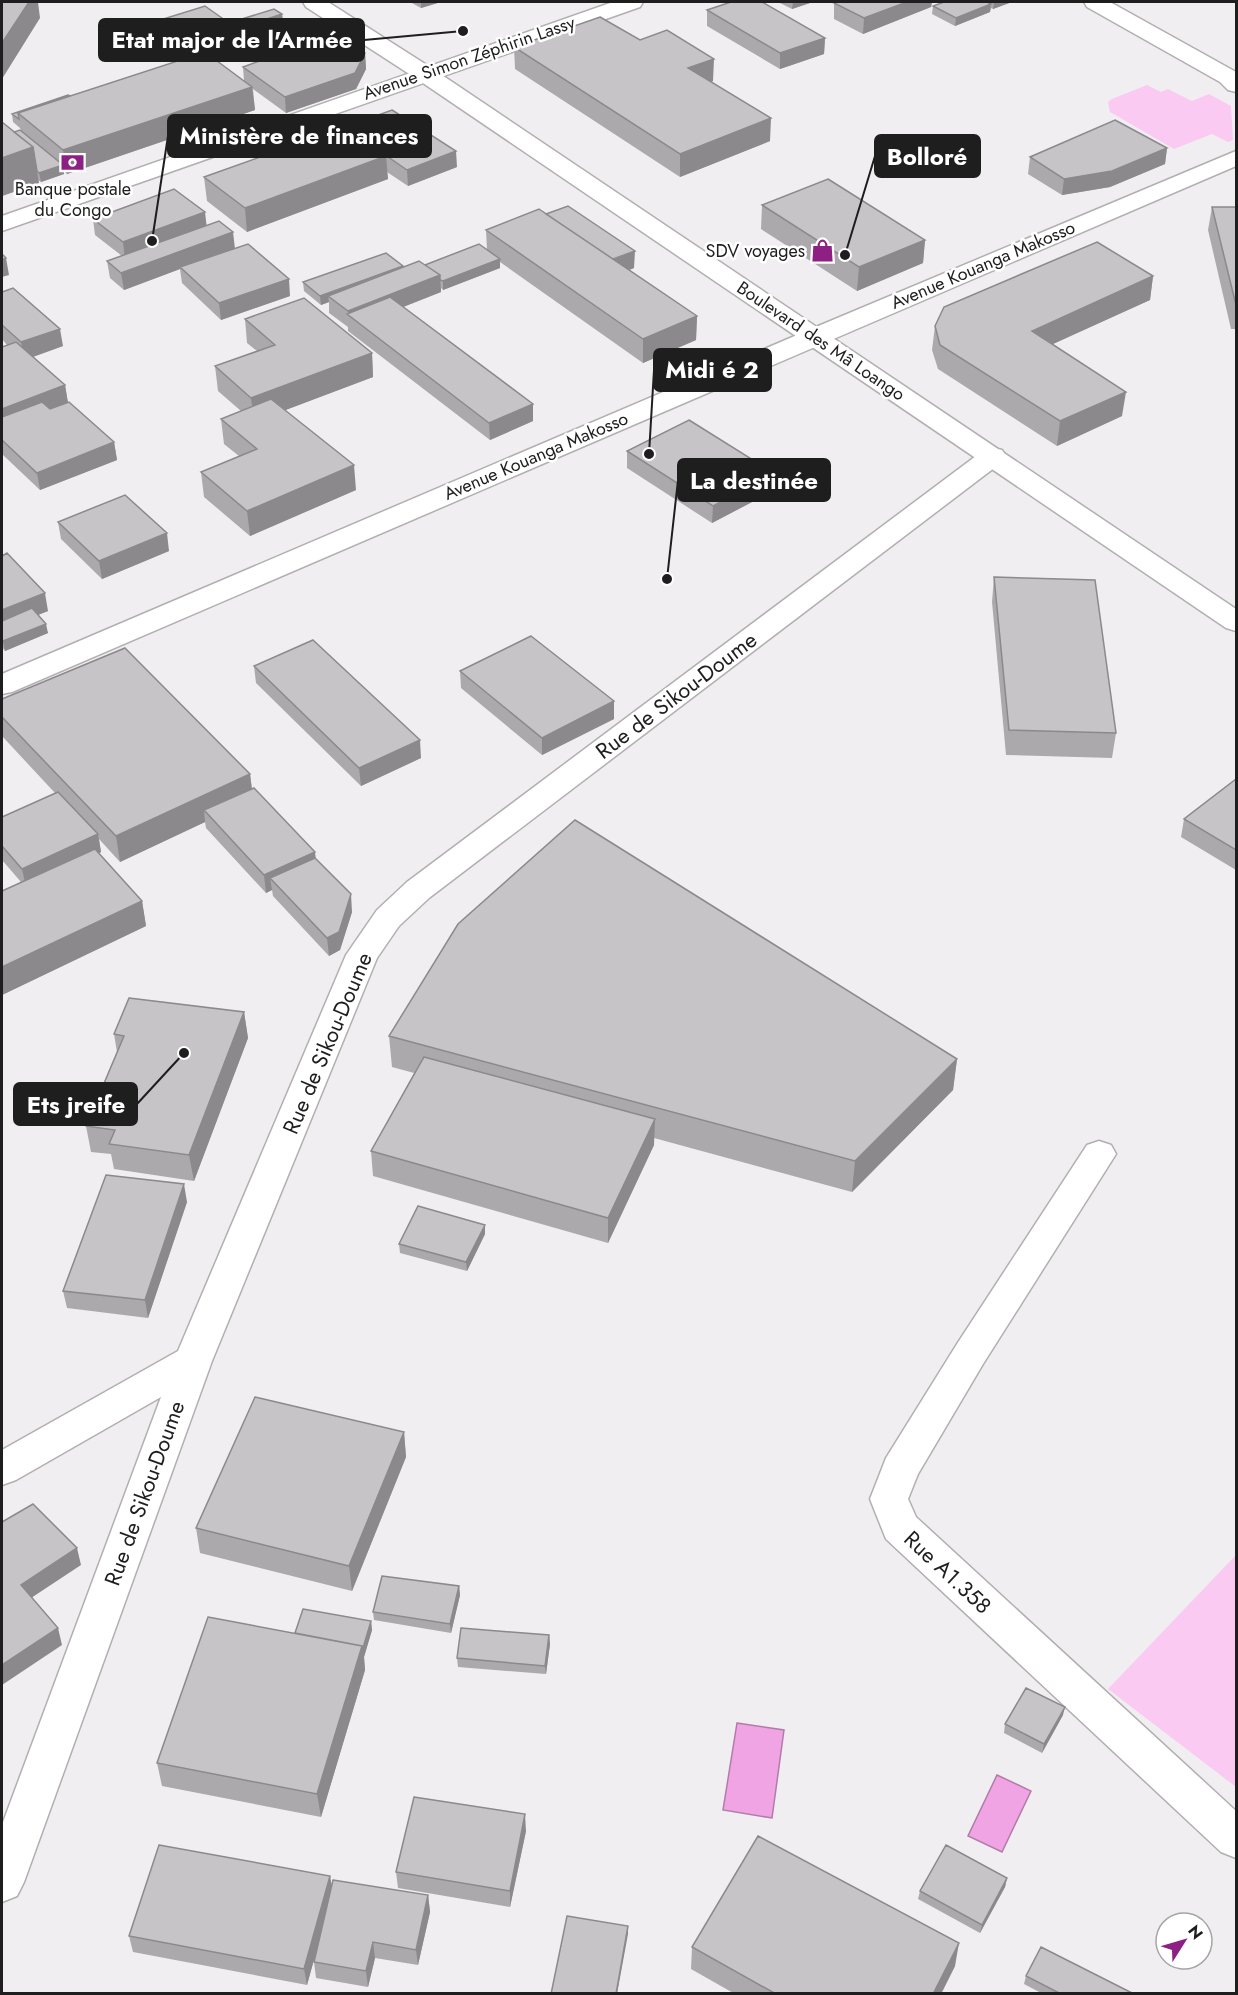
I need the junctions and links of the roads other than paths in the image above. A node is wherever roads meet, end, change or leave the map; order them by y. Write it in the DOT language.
graph roads {
  1 [pos="314,2"];
  2 [pos="632,2"];
  3 [pos="1095,2"];
  4 [pos="425,74"];
  5 [pos="1236,85"];
  6 [pos="1236,158"];
  7 [pos="2,224"];
  8 [pos="813,337"];
  9 [pos="993,456"];
  10 [pos="1236,622"];
  11 [pos="2,685"];
  12 [pos="1099,1154"];
  13 [pos="193,1361"];
  14 [pos="2,1469"];
  15 [pos="1236,1838"];
  16 [pos="2,1882"];
  1 -- 4 [label="street, Boulevard des Mâ Loango"];
  2 -- 4 [label="street, Avenue Simon Zéphirin Lassy"];
  3 -- 5 [label="street"];
  4 -- 7 [label="street, Avenue Simon Zéphirin Lassy"];
  4 -- 8 [label="street, Boulevard des Mâ Loango"];
  6 -- 8 [label="street, Avenue Kouanga Makosso"];
  8 -- 9 [label="street, Boulevard des Mâ Loango"];
  8 -- 11 [label="street, Avenue Kouanga Makosso"];
  9 -- 10 [label="street, Boulevard des Mâ Loango"];
  9 -- 13 [label="street, Rue de Sikou-Doume"];
  12 -- 15 [label="street, Rue A1.358"];
  13 -- 14 [label="street"];
  13 -- 16 [label="street, Rue de Sikou-Doume"];
}
